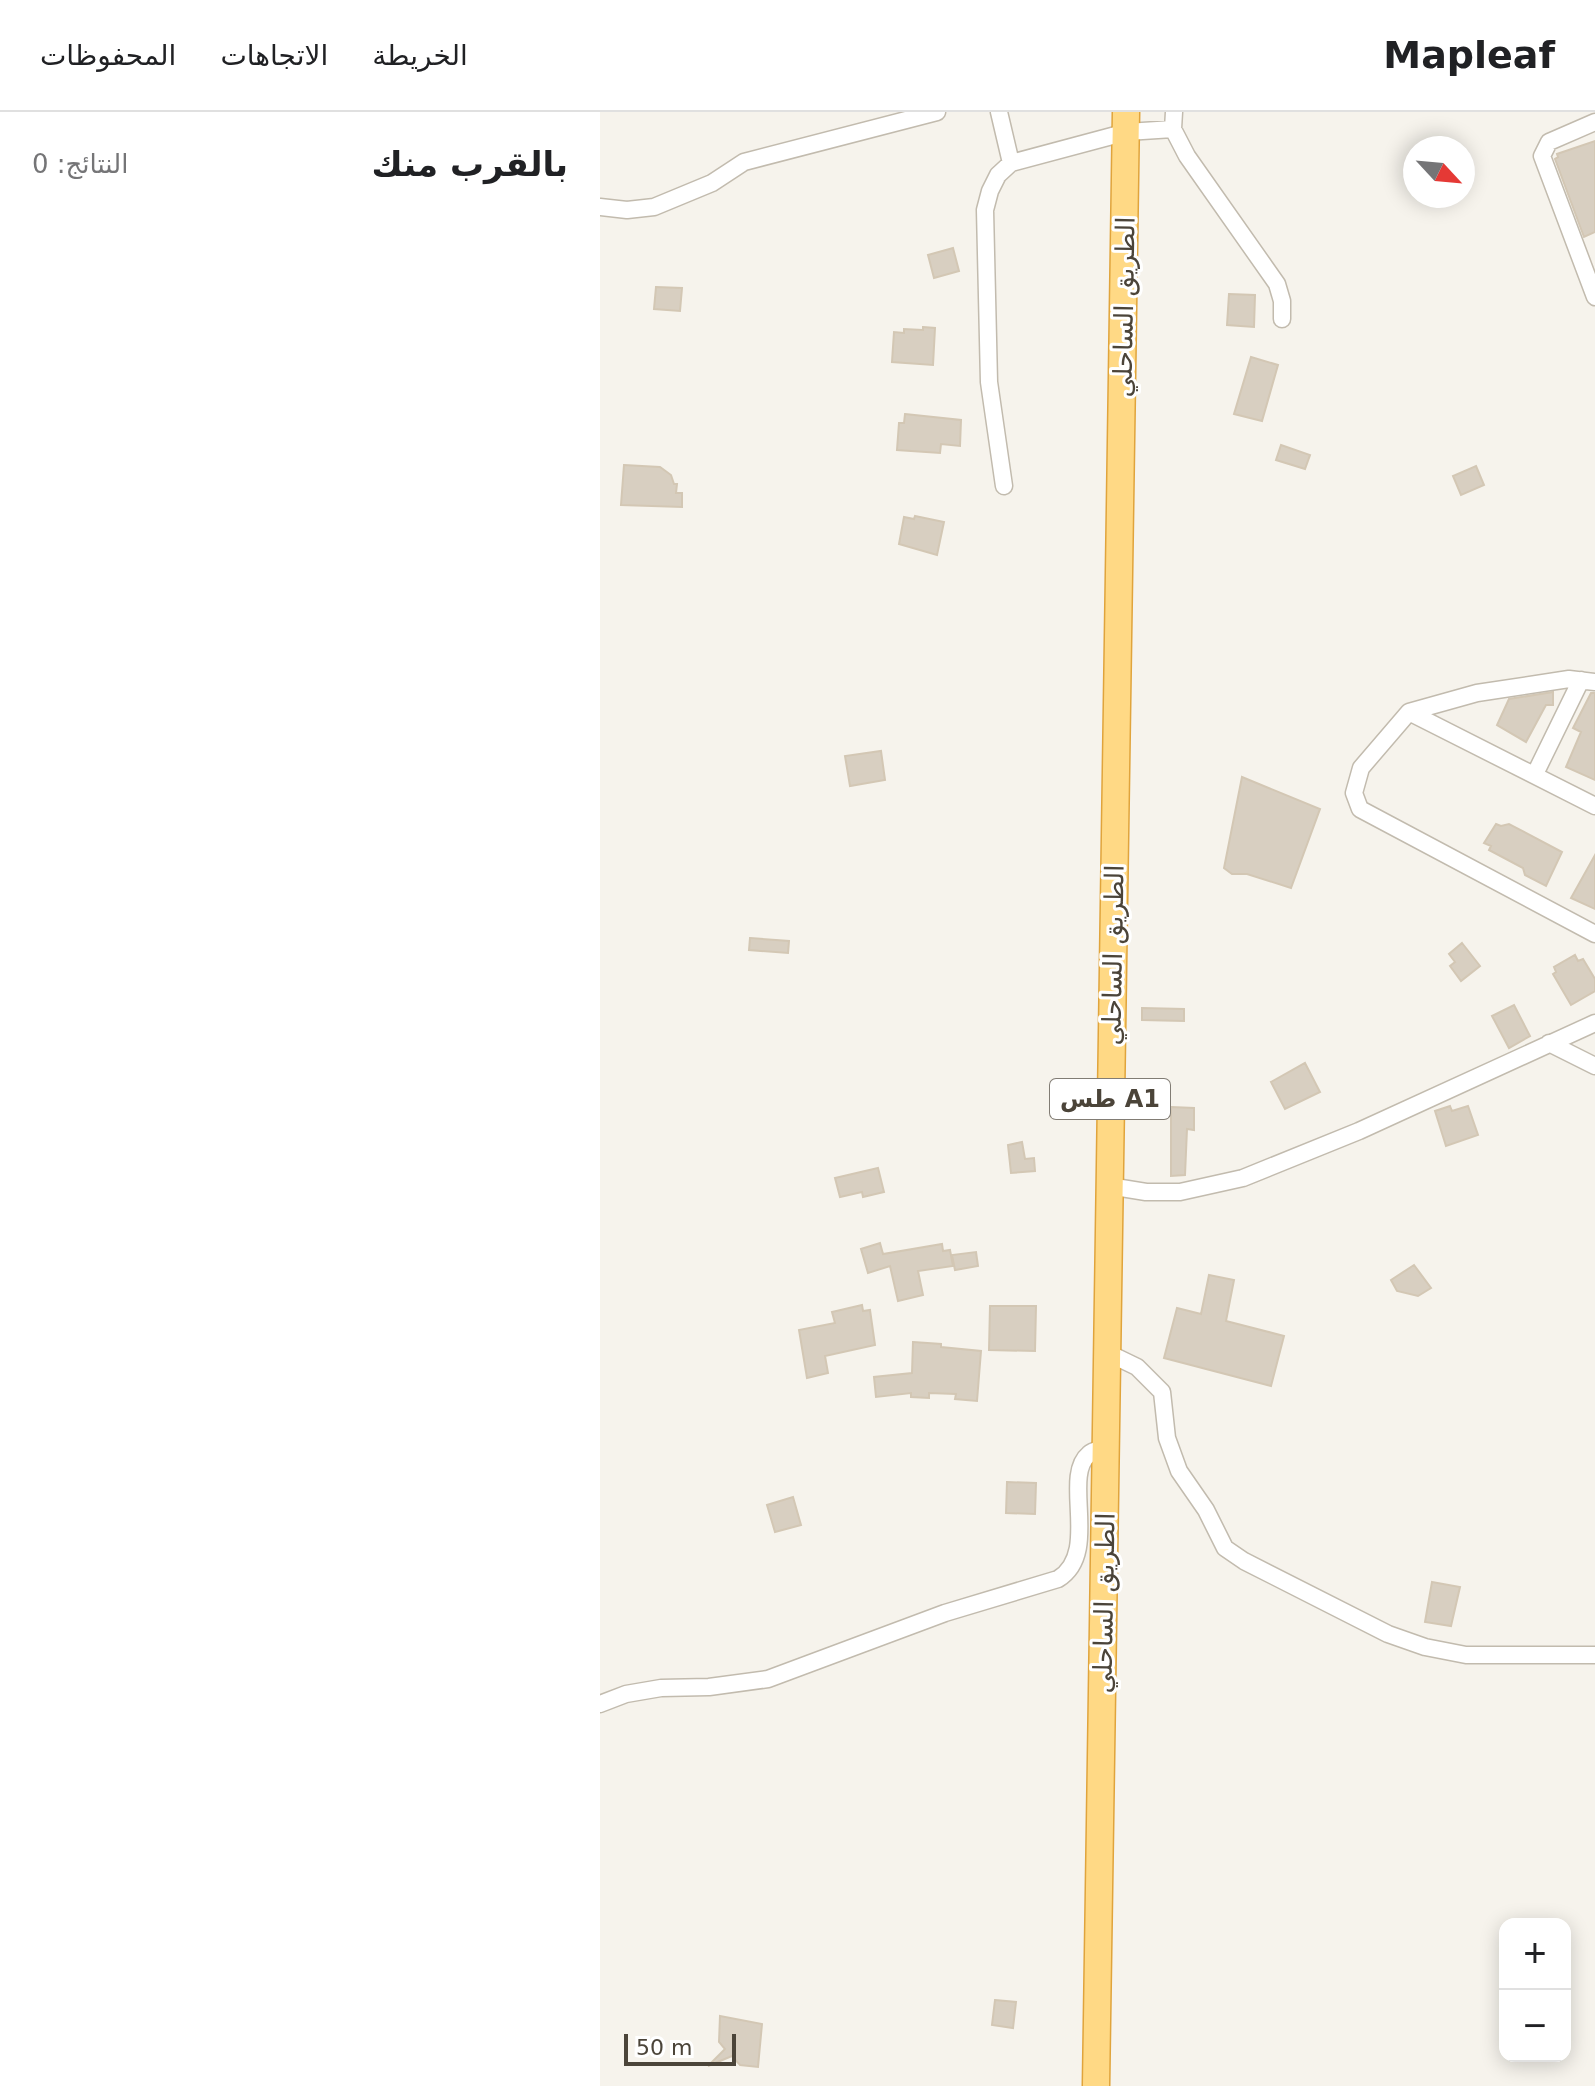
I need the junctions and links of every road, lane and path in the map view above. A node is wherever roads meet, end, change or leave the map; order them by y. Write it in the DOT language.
graph roads {
  1 [pos="937,112"];
  2 [pos="999,112"];
  3 [pos="1174,121"];
  4 [pos="1127,122"];
  5 [pos="1595,122"];
  6 [pos="1011,163"];
  7 [pos="600,207"];
  8 [pos="1595,297"];
  9 [pos="1282,319"];
  10 [pos="1004,486"];
  11 [pos="1588,681"];
  12 [pos="1409,712"];
  13 [pos="1535,774"];
  14 [pos="1595,806"];
  15 [pos="1595,934"];
  16 [pos="1595,1023"];
  17 [pos="1549,1043"];
  18 [pos="1595,1066"];
  19 [pos="1109,1186"];
  20 [pos="1108,1353"];
  21 [pos="1107,1447"];
  22 [pos="1595,1655"];
  23 [pos="600,1704"];
  24 [pos="1096,2086"];
  1 -- 7 [label="street"];
  2 -- 6 [label="street"];
  3 -- 4 [label="street"];
  3 -- 9 [label="street"];
  4 -- 6 [label="street"];
  4 -- 19 [label="highway, الطريق الساحلي / طس A1"];
  5 -- 8 [label="street"];
  6 -- 10 [label="street"];
  11 -- 12 [label="street"];
  11 -- 13 [label="street"];
  12 -- 13 [label="street"];
  12 -- 15 [label="street"];
  13 -- 14 [label="street"];
  16 -- 17 [label="street"];
  17 -- 18 [label="street"];
  17 -- 19 [label="street"];
  19 -- 20 [label="highway, الطريق الساحلي / طس A1"];
  20 -- 21 [label="highway, الطريق الساحلي / طس A1"];
  20 -- 22 [label="street"];
  21 -- 23 [label="street"];
  21 -- 24 [label="highway, الطريق الساحلي / طس A1"];
}
